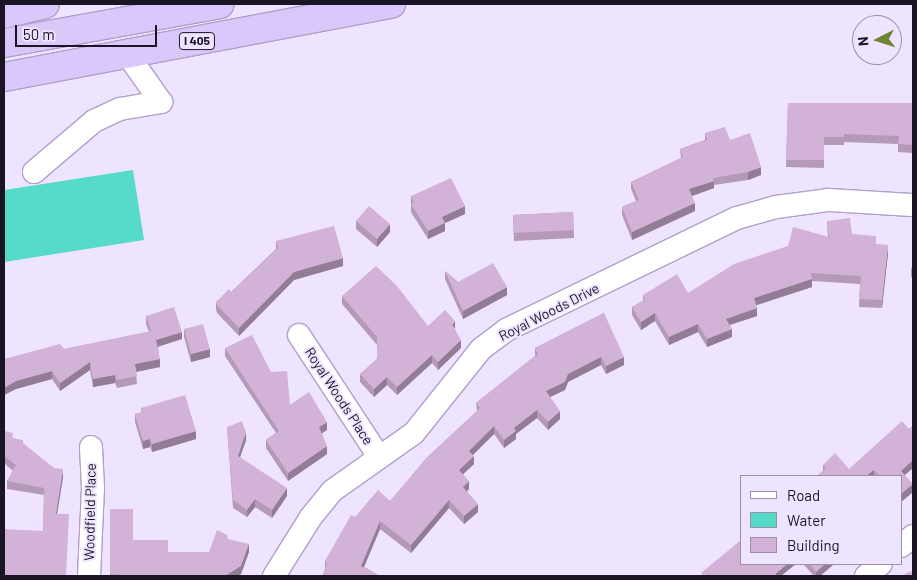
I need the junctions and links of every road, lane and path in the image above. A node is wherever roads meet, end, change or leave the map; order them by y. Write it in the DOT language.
graph roads {
  1 [pos="45,4"];
  2 [pos="220,4"];
  3 [pos="391,4"];
  4 [pos="4,14"];
  5 [pos="4,43"];
  6 [pos="128,55"];
  7 [pos="4,77"];
  8 [pos="34,172"];
  9 [pos="913,205"];
  10 [pos="299,335"];
  11 [pos="91,447"];
  12 [pos="379,457"];
  13 [pos="913,536"];
  14 [pos="902,545"];
  15 [pos="880,565"];
  16 [pos="89,576"];
  17 [pos="274,576"];
  18 [pos="866,576"];
  1 -- 4 [label="highway"];
  2 -- 5 [label="highway"];
  3 -- 6 [label="highway, I 405"];
  6 -- 7 [label="highway, I 405"];
  6 -- 8 [label="street"];
  9 -- 12 [label="street, Royal Woods Drive"];
  10 -- 12 [label="street, Royal Woods Place"];
  11 -- 16 [label="street, Woodfield Place"];
  12 -- 17 [label="street, Royal Woods Drive"];
  13 -- 14 [label="street"];
  15 -- 18 [label="street"];
}
